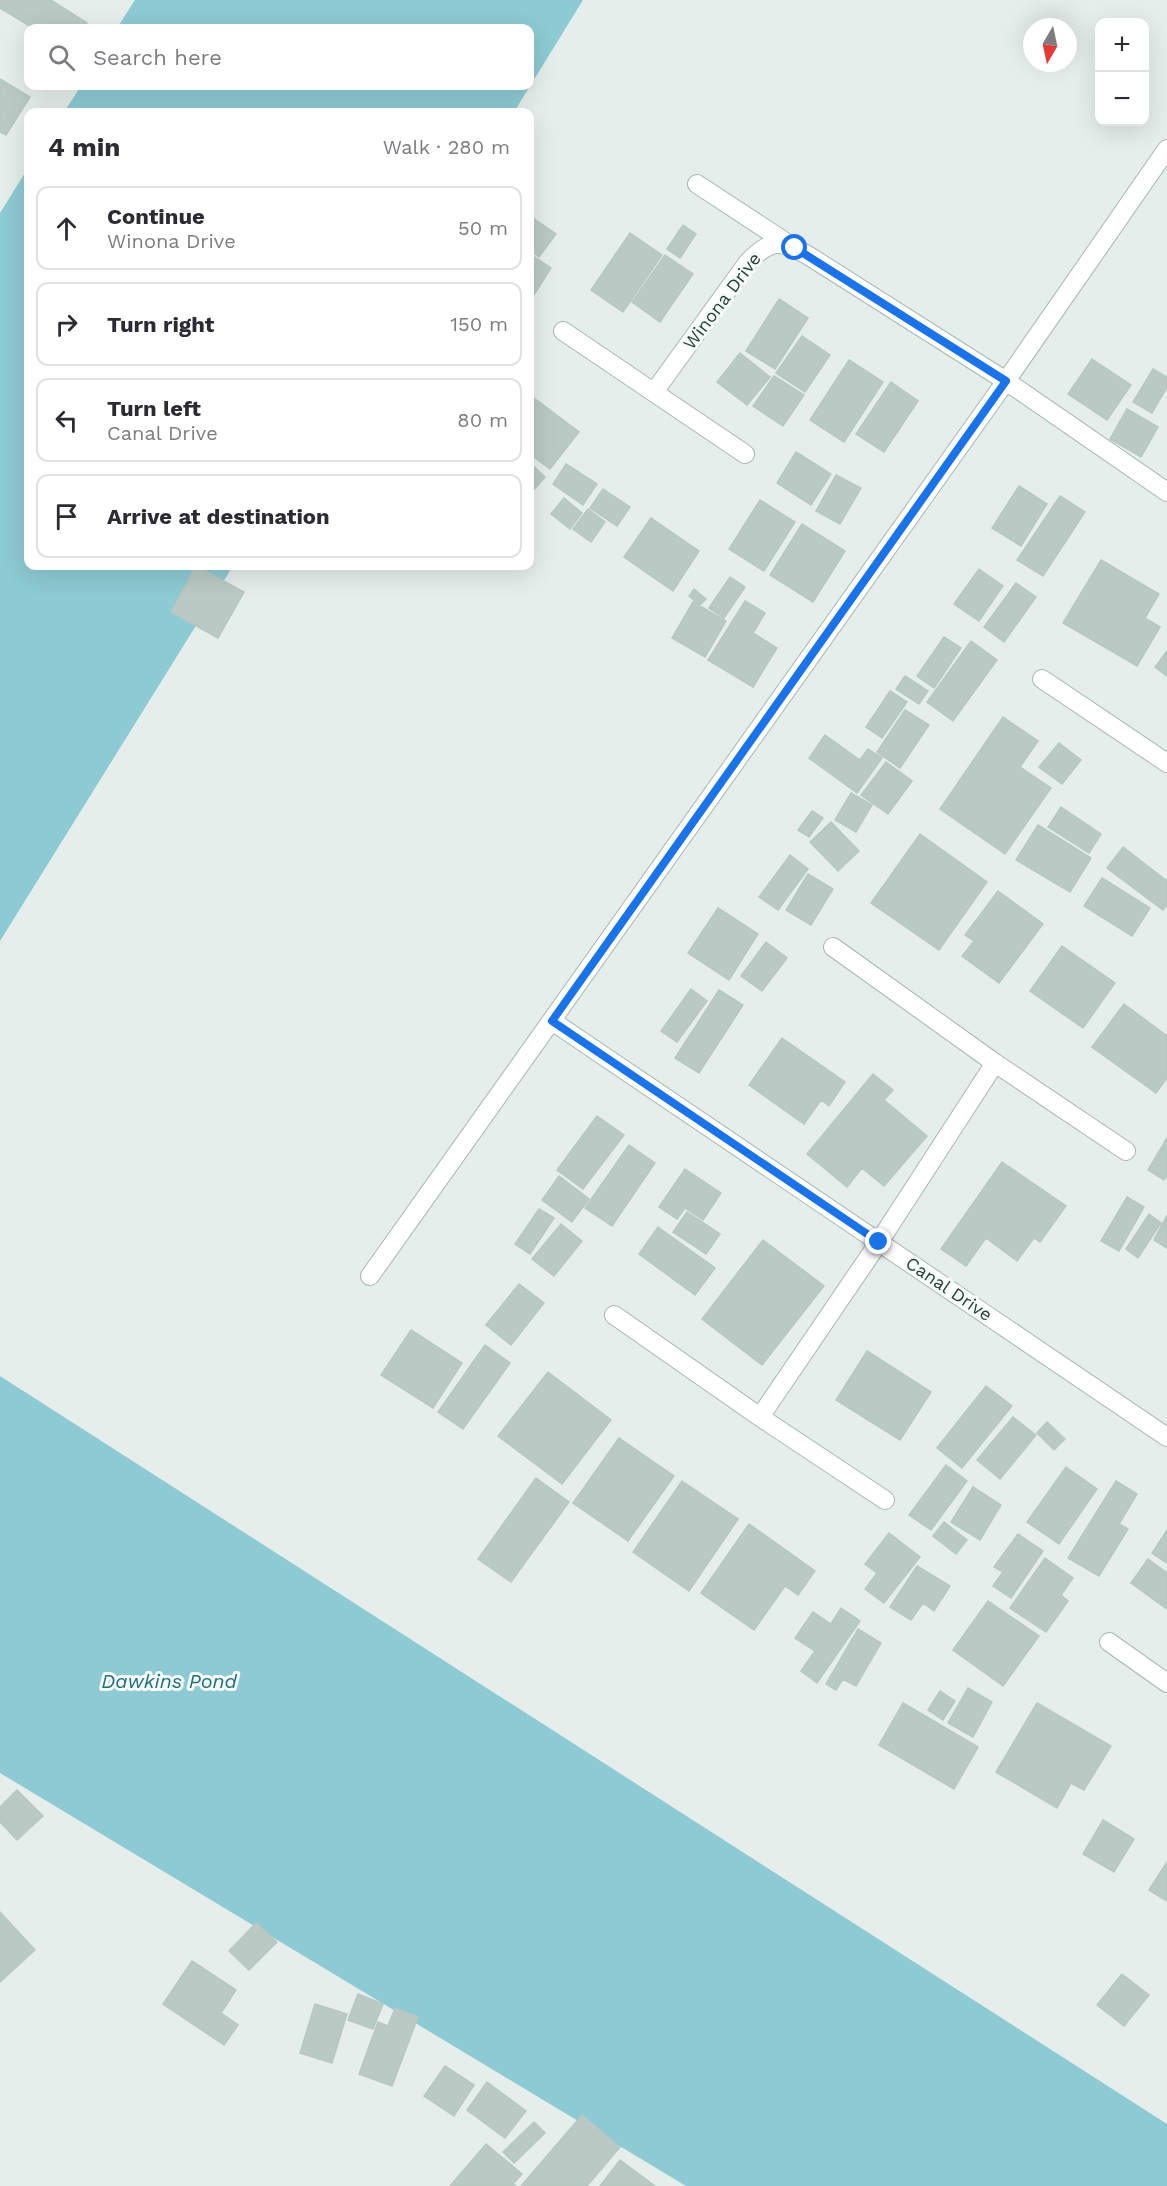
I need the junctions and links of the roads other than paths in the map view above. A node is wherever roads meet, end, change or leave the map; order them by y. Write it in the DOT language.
graph roads {
  1 [pos="1167,149"];
  2 [pos="697,184"];
  3 [pos="795,248"];
  4 [pos="563,331"];
  5 [pos="1006,381"];
  6 [pos="654,393"];
  7 [pos="745,454"];
  8 [pos="1167,492"];
  9 [pos="1042,679"];
  10 [pos="1167,763"];
  11 [pos="833,947"];
  12 [pos="552,1021"];
  13 [pos="995,1063"];
  14 [pos="1126,1151"];
  15 [pos="879,1242"];
  16 [pos="370,1276"];
  17 [pos="614,1315"];
  18 [pos="760,1417"];
  19 [pos="1167,1437"];
  20 [pos="885,1500"];
  21 [pos="1109,1642"];
  22 [pos="1167,1683"];
  1 -- 5 [label="street"];
  2 -- 3 [label="street"];
  3 -- 5 [label="street"];
  3 -- 6 [label="street, Winona Drive"];
  4 -- 6 [label="street"];
  5 -- 8 [label="street"];
  5 -- 12 [label="street"];
  6 -- 7 [label="street"];
  9 -- 10 [label="street"];
  11 -- 13 [label="street"];
  12 -- 15 [label="street, Canal Drive"];
  12 -- 16 [label="street"];
  13 -- 14 [label="street"];
  13 -- 15 [label="street"];
  15 -- 18 [label="street"];
  15 -- 19 [label="street, Canal Drive"];
  17 -- 18 [label="street"];
  18 -- 20 [label="street"];
  21 -- 22 [label="street"];
}
